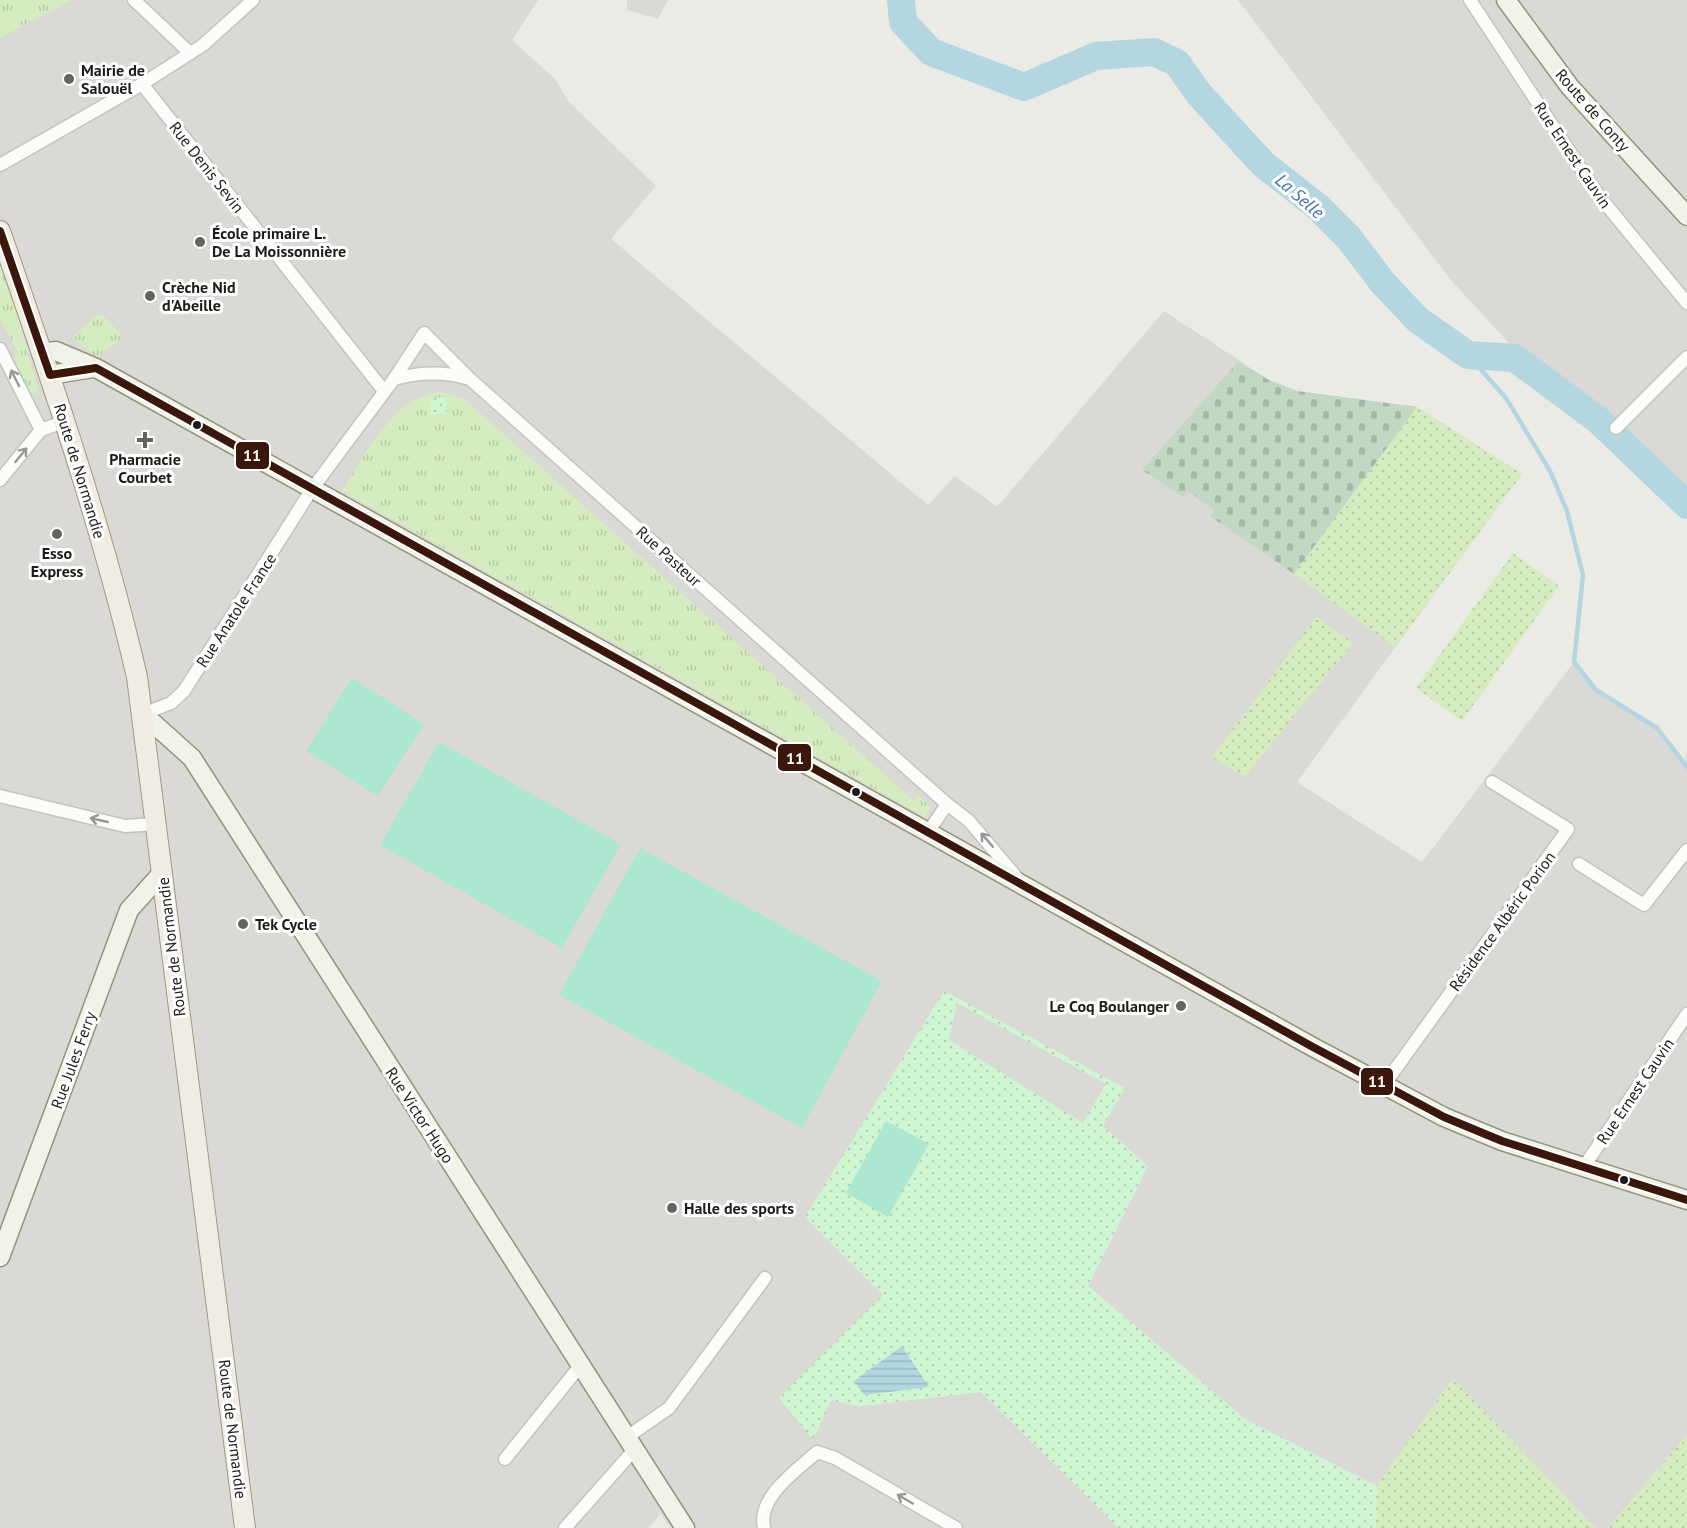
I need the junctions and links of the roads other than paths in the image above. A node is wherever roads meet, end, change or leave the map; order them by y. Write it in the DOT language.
graph roads {
  1 [pos="134,0"];
  2 [pos="253,0"];
  3 [pos="1470,0"];
  4 [pos="1506,0"];
  5 [pos="190,53"];
  6 [pos="142,84"];
  7 [pos="0,165"];
  8 [pos="1687,216"];
  9 [pos="0,231"];
  10 [pos="1687,303"];
  11 [pos="0,349"];
  12 [pos="43,353"];
  13 [pos="1687,357"];
  14 [pos="96,368"];
  15 [pos="50,375"];
  16 [pos="394,379"];
  17 [pos="470,379"];
  18 [pos="384,391"];
  19 [pos="66,421"];
  20 [pos="1616,428"];
  21 [pos="41,430"];
  22 [pos="0,480"];
  23 [pos="312,489"];
  24 [pos="143,714"];
  25 [pos="1492,782"];
  26 [pos="0,796"];
  27 [pos="947,804"];
  28 [pos="157,824"];
  29 [pos="929,831"];
  30 [pos="1687,850"];
  31 [pos="1579,864"];
  32 [pos="162,873"];
  33 [pos="1020,883"];
  34 [pos="1687,1014"];
  35 [pos="1384,1085"];
  36 [pos="1583,1168"];
  37 [pos="1687,1200"];
  38 [pos="0,1257"];
  39 [pos="765,1278"];
  40 [pos="580,1366"];
  41 [pos="631,1443"];
  42 [pos="505,1460"];
  43 [pos="245,1528"];
  44 [pos="565,1528"];
  45 [pos="685,1528"];
  46 [pos="764,1528"];
  47 [pos="956,1528"];
  1 -- 5 [label="street"];
  2 -- 5 [label="street"];
  3 -- 10 [label="street, Rue Ernest Cauvin"];
  4 -- 8 [label="street, Route de Conty"];
  5 -- 6 [label="street"];
  6 -- 7 [label="street"];
  6 -- 18 [label="street, Rue Denis Sevin"];
  9 -- 12 [label="main road, Route de Normandie"];
  21 -- 11 [label="street, one-way"];
  12 -- 14 [label="street"];
  12 -- 15 [label="main road, Route de Normandie"];
  13 -- 20 [label="street"];
  14 -- 15 [label="street"];
  14 -- 23 [label="street"];
  15 -- 19 [label="main road, Route de Normandie"];
  16 -- 17 [label="street"];
  16 -- 17 [label="street, Rue Pasteur"];
  16 -- 18 [label="street"];
  17 -- 27 [label="street, Rue Pasteur"];
  18 -- 23 [label="street"];
  19 -- 21 [label="street"];
  19 -- 24 [label="main road, Route de Normandie"];
  22 -- 21 [label="street, one-way"];
  23 -- 24 [label="street, Rue Anatole France"];
  23 -- 29 [label="street"];
  24 -- 28 [label="main road, Route de Normandie"];
  24 -- 40 [label="street, Rue Victor Hugo"];
  25 -- 35 [label="street, Résidence Albéric Porion"];
  28 -- 26 [label="street, one-way"];
  27 -- 29 [label="street"];
  33 -- 27 [label="street, Rue Pasteur, one-way"];
  28 -- 32 [label="main road, Route de Normandie"];
  29 -- 33 [label="street"];
  30 -- 31 [label="street"];
  32 -- 38 [label="street, Rue Jules Ferry"];
  32 -- 43 [label="main road, Route de Normandie"];
  33 -- 35 [label="street"];
  34 -- 36 [label="street, Rue Ernest Cauvin"];
  35 -- 36 [label="street"];
  36 -- 37 [label="street"];
  39 -- 41 [label="street"];
  40 -- 41 [label="street, Rue Victor Hugo"];
  40 -- 42 [label="street"];
  41 -- 44 [label="street"];
  41 -- 45 [label="street, Rue Victor Hugo"];
  47 -- 46 [label="street, one-way"];
}
